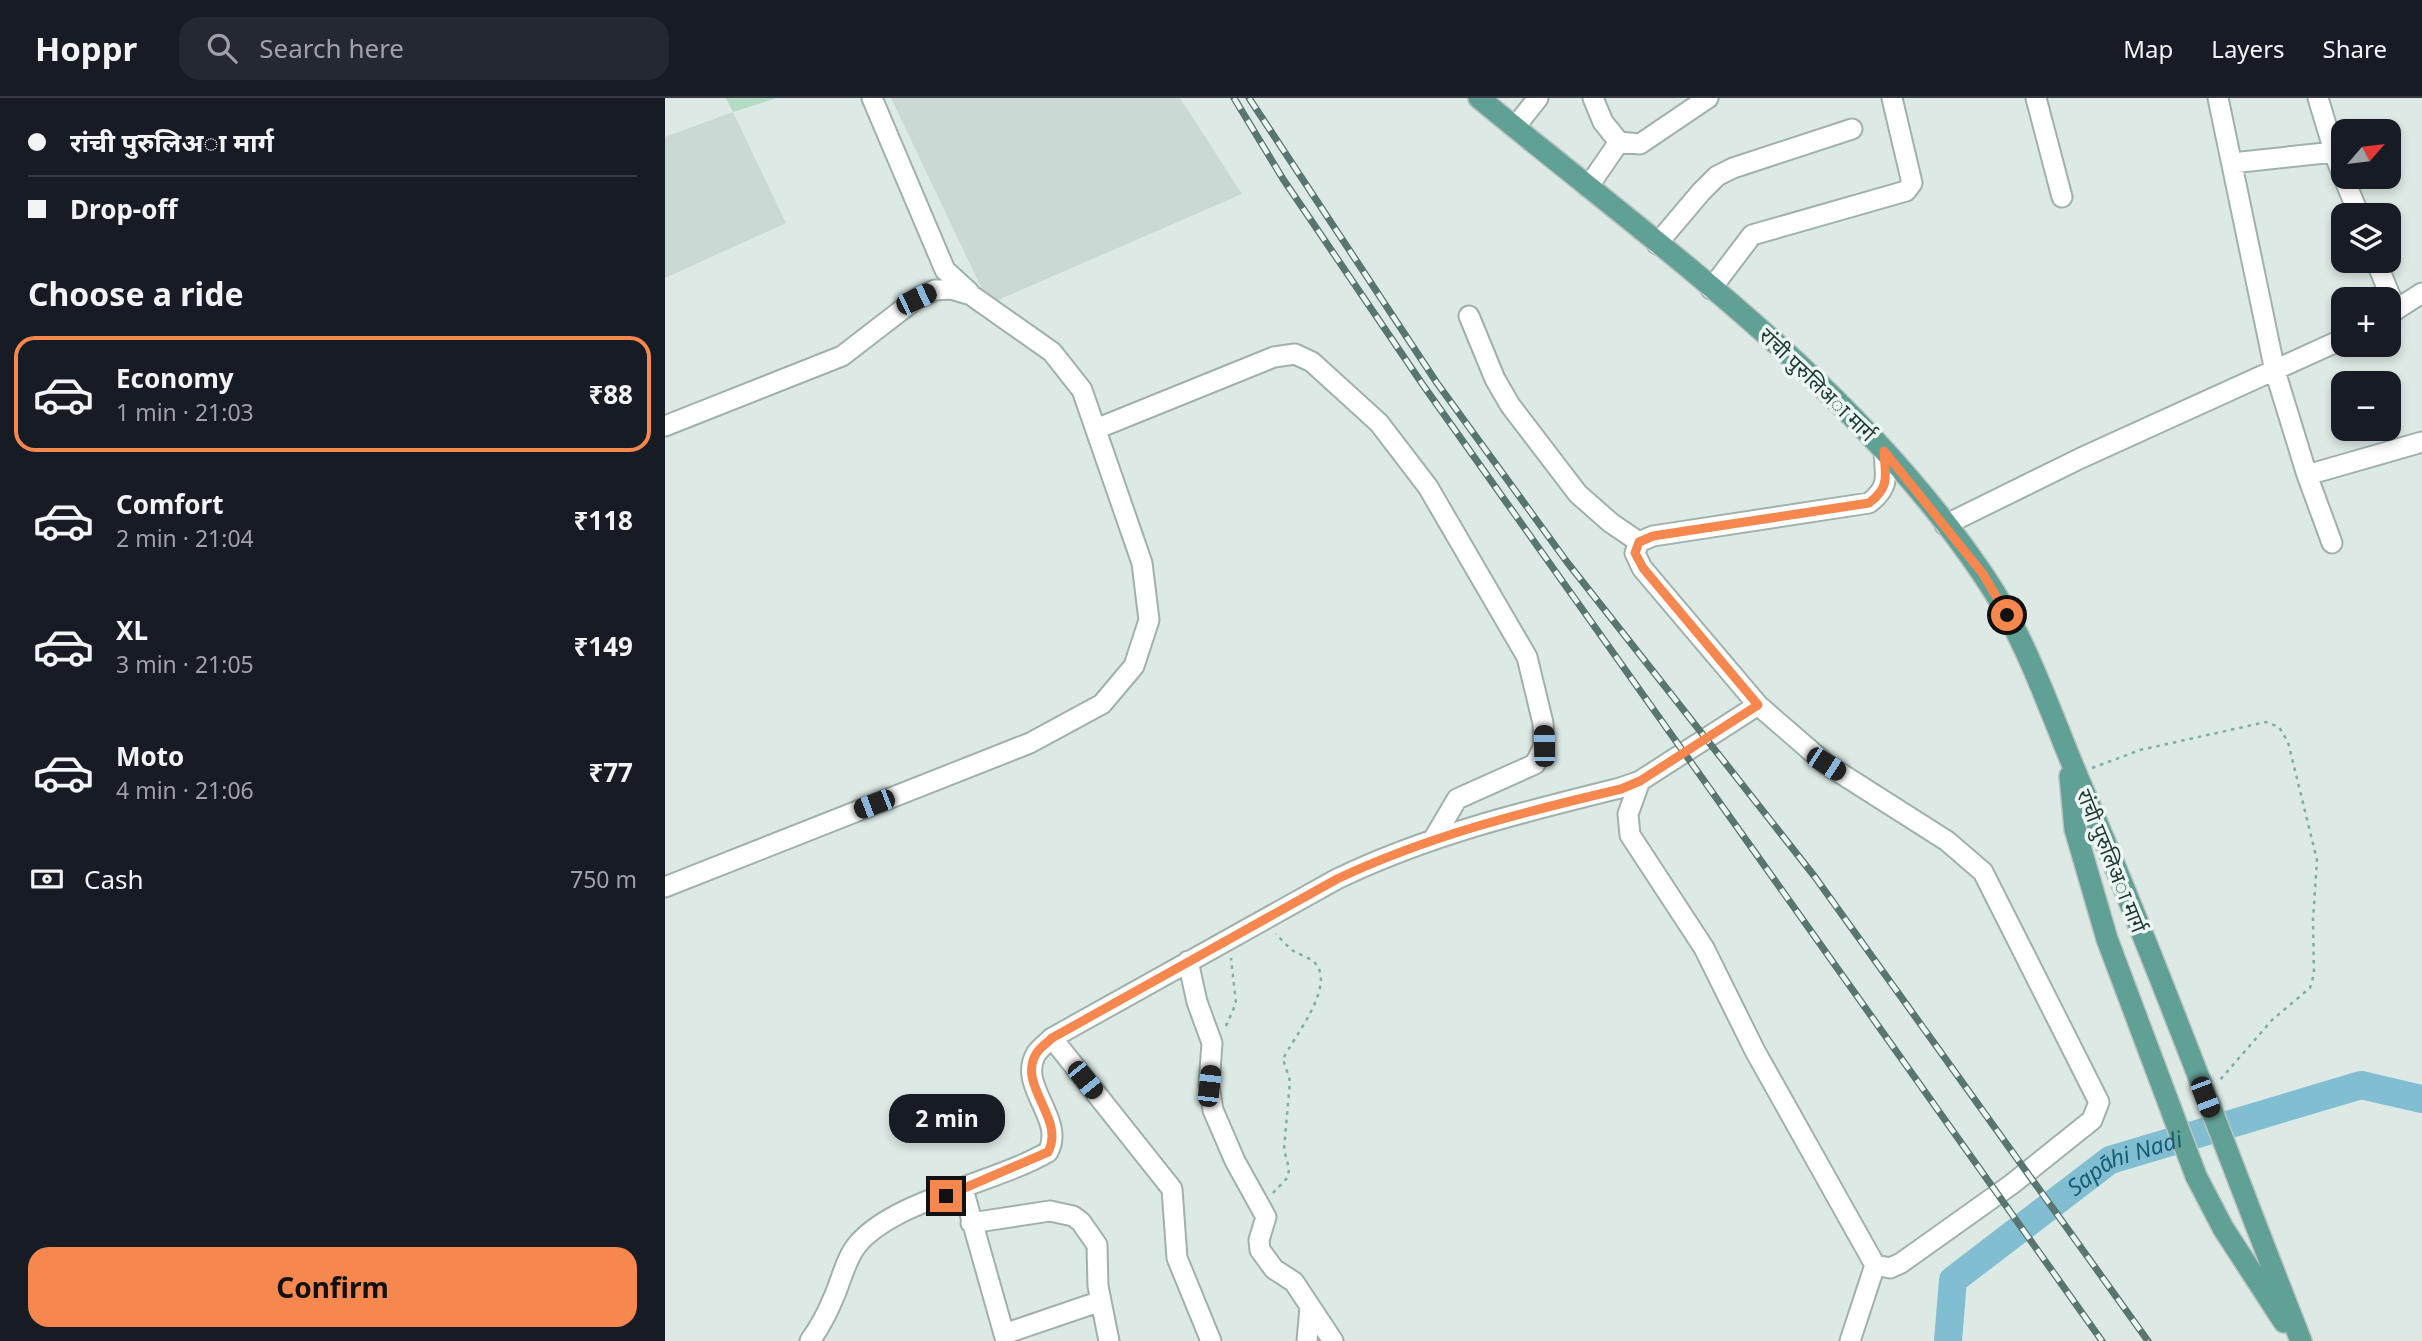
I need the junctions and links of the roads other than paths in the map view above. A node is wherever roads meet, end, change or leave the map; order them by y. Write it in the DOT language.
graph roads {
  1 [pos="872,98"];
  2 [pos="1479,98"];
  3 [pos="1538,98"];
  4 [pos="1593,98"];
  5 [pos="1708,98"];
  6 [pos="1892,98"];
  7 [pos="2036,98"];
  8 [pos="2218,98"];
  9 [pos="2318,98"];
  10 [pos="1515,127"];
  11 [pos="1852,129"];
  12 [pos="1619,142"];
  13 [pos="2331,142"];
  14 [pos="2331,152"];
  15 [pos="2232,163"];
  16 [pos="1588,187"];
  17 [pos="2062,197"];
  18 [pos="1657,244"];
  19 [pos="1711,289"];
  20 [pos="2422,293"];
  21 [pos="971,295"];
  22 [pos="2401,306"];
  23 [pos="1469,316"];
  24 [pos="2331,345"];
  25 [pos="2275,371"];
  26 [pos="665,426"];
  27 [pos="1096,429"];
  28 [pos="2422,442"];
  29 [pos="1884,451"];
  30 [pos="2307,475"];
  31 [pos="1945,525"];
  32 [pos="1639,542"];
  33 [pos="2332,543"];
  34 [pos="1758,705"];
  35 [pos="2067,753"];
  36 [pos="1640,781"];
  37 [pos="1434,838"];
  38 [pos="665,887"];
  39 [pos="1188,961"];
  40 [pos="1052,1038"];
  41 [pos="963,1189"];
  42 [pos="971,1223"];
  43 [pos="1875,1265"];
  44 [pos="1101,1301"];
  45 [pos="1310,1307"];
  46 [pos="1005,1337"];
  47 [pos="810,1341"];
  48 [pos="1109,1341"];
  49 [pos="1211,1341"];
  50 [pos="1307,1341"];
  51 [pos="1333,1341"];
  52 [pos="1850,1341"];
  53 [pos="2299,1341"];
  1 -- 21 [label="street"];
  2 -- 10 [label="main road, रांची पुरुलिअा मार्ग"];
  3 -- 10 [label="street"];
  4 -- 12 [label="street"];
  5 -- 12 [label="street"];
  6 -- 19 [label="street"];
  7 -- 17 [label="street"];
  8 -- 15 [label="street"];
  9 -- 13 [label="street"];
  10 -- 16 [label="main road, रांची पुरुलिअा मार्ग"];
  11 -- 18 [label="street"];
  12 -- 16 [label="street"];
  14 -- 15 [label="street"];
  15 -- 25 [label="street"];
  16 -- 18 [label="main road, रांची पुरुलिअा मार्ग"];
  18 -- 19 [label="main road, रांची पुरुलिअा मार्ग"];
  19 -- 29 [label="main road, रांची पुरुलिअा मार्ग"];
  20 -- 22 [label="street"];
  21 -- 26 [label="street"];
  21 -- 27 [label="street"];
  23 -- 32 [label="street"];
  24 -- 25 [label="street"];
  25 -- 30 [label="street"];
  25 -- 31 [label="street"];
  27 -- 37 [label="street"];
  27 -- 38 [label="street"];
  28 -- 30 [label="street"];
  29 -- 31 [label="main road, रांची पुरुलिअा मार्ग"];
  29 -- 32 [label="street"];
  30 -- 33 [label="street"];
  31 -- 35 [label="main road, रांची पुरुलिअा मार्ग"];
  32 -- 34 [label="street"];
  34 -- 36 [label="street"];
  34 -- 43 [label="street"];
  35 -- 53 [label="main road, रांची पुरुलिअा मार्ग"];
  35 -- 53 [label="main road"];
  36 -- 37 [label="street"];
  36 -- 43 [label="street"];
  37 -- 39 [label="street"];
  39 -- 40 [label="street"];
  39 -- 45 [label="street"];
  40 -- 41 [label="street"];
  40 -- 49 [label="street"];
  41 -- 42 [label="street"];
  41 -- 47 [label="street"];
  42 -- 44 [label="street"];
  42 -- 46 [label="street"];
  43 -- 52 [label="street"];
  44 -- 46 [label="street"];
  44 -- 48 [label="street"];
  45 -- 50 [label="street"];
  45 -- 51 [label="street"];
}
